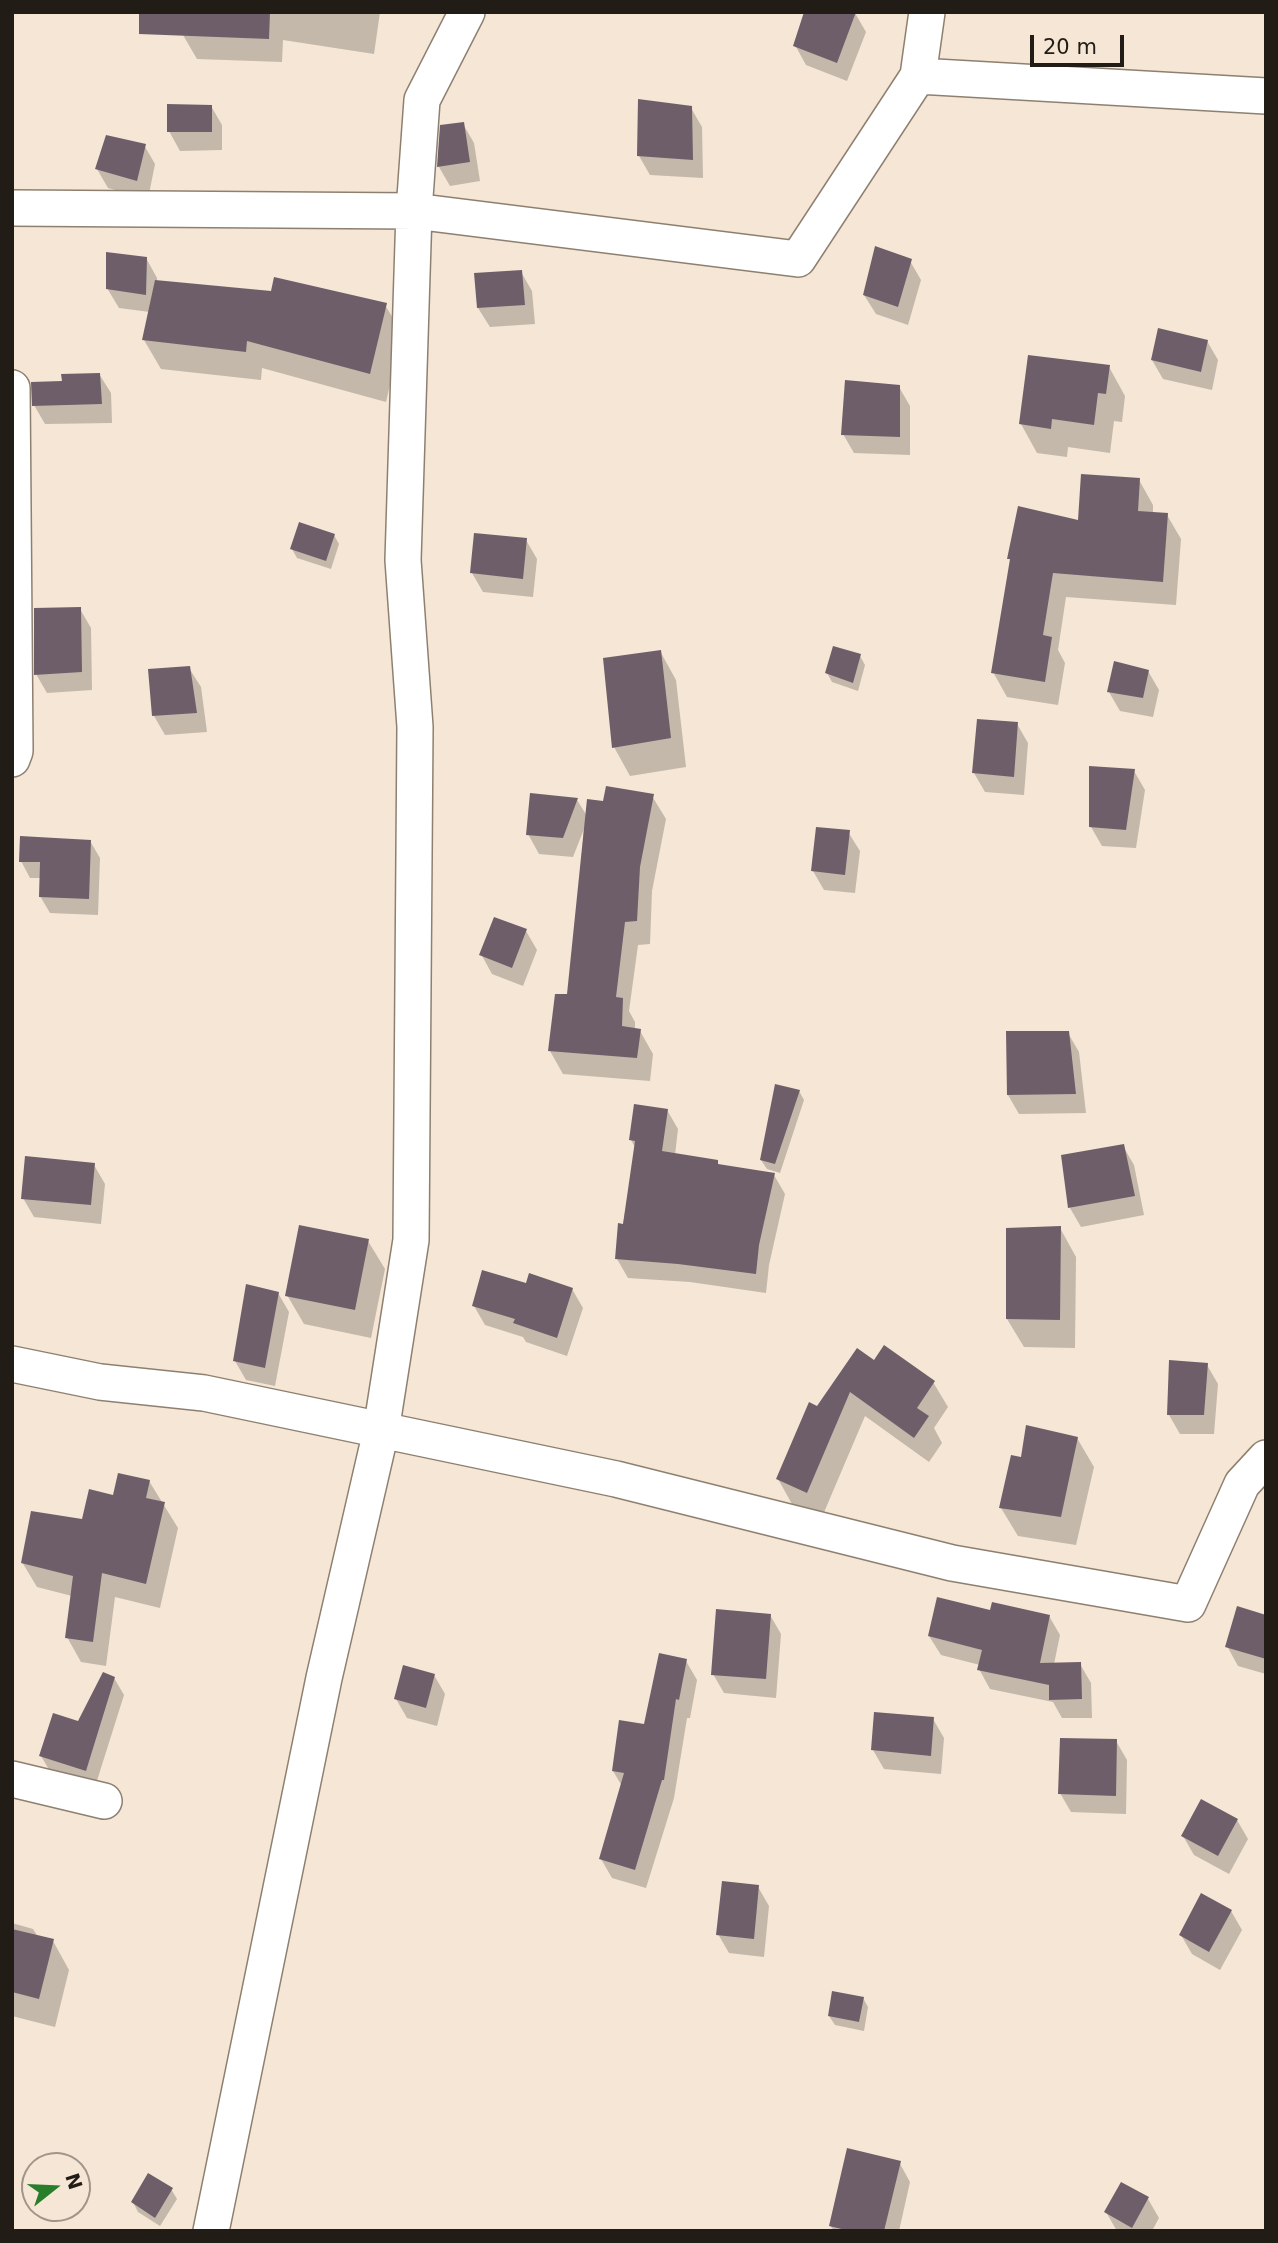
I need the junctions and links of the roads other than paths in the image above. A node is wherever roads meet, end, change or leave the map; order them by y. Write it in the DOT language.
graph roads {
  1 [pos="467,12"];
  2 [pos="927,12"];
  3 [pos="918,76"];
  4 [pos="1266,96"];
  5 [pos="12,208"];
  6 [pos="414,211"];
  7 [pos="12,388"];
  8 [pos="12,758"];
  9 [pos="12,1364"];
  10 [pos="381,1431"];
  11 [pos="1266,1458"];
  12 [pos="12,1779"];
  13 [pos="104,1801"];
  14 [pos="211,2231"];
  1 -- 6 [label="street"];
  2 -- 3 [label="street"];
  3 -- 4 [label="street"];
  3 -- 6 [label="street"];
  5 -- 6 [label="street"];
  6 -- 10 [label="street"];
  7 -- 8 [label="street"];
  9 -- 10 [label="street"];
  10 -- 11 [label="street"];
  10 -- 14 [label="street"];
  12 -- 13 [label="street"];
}
